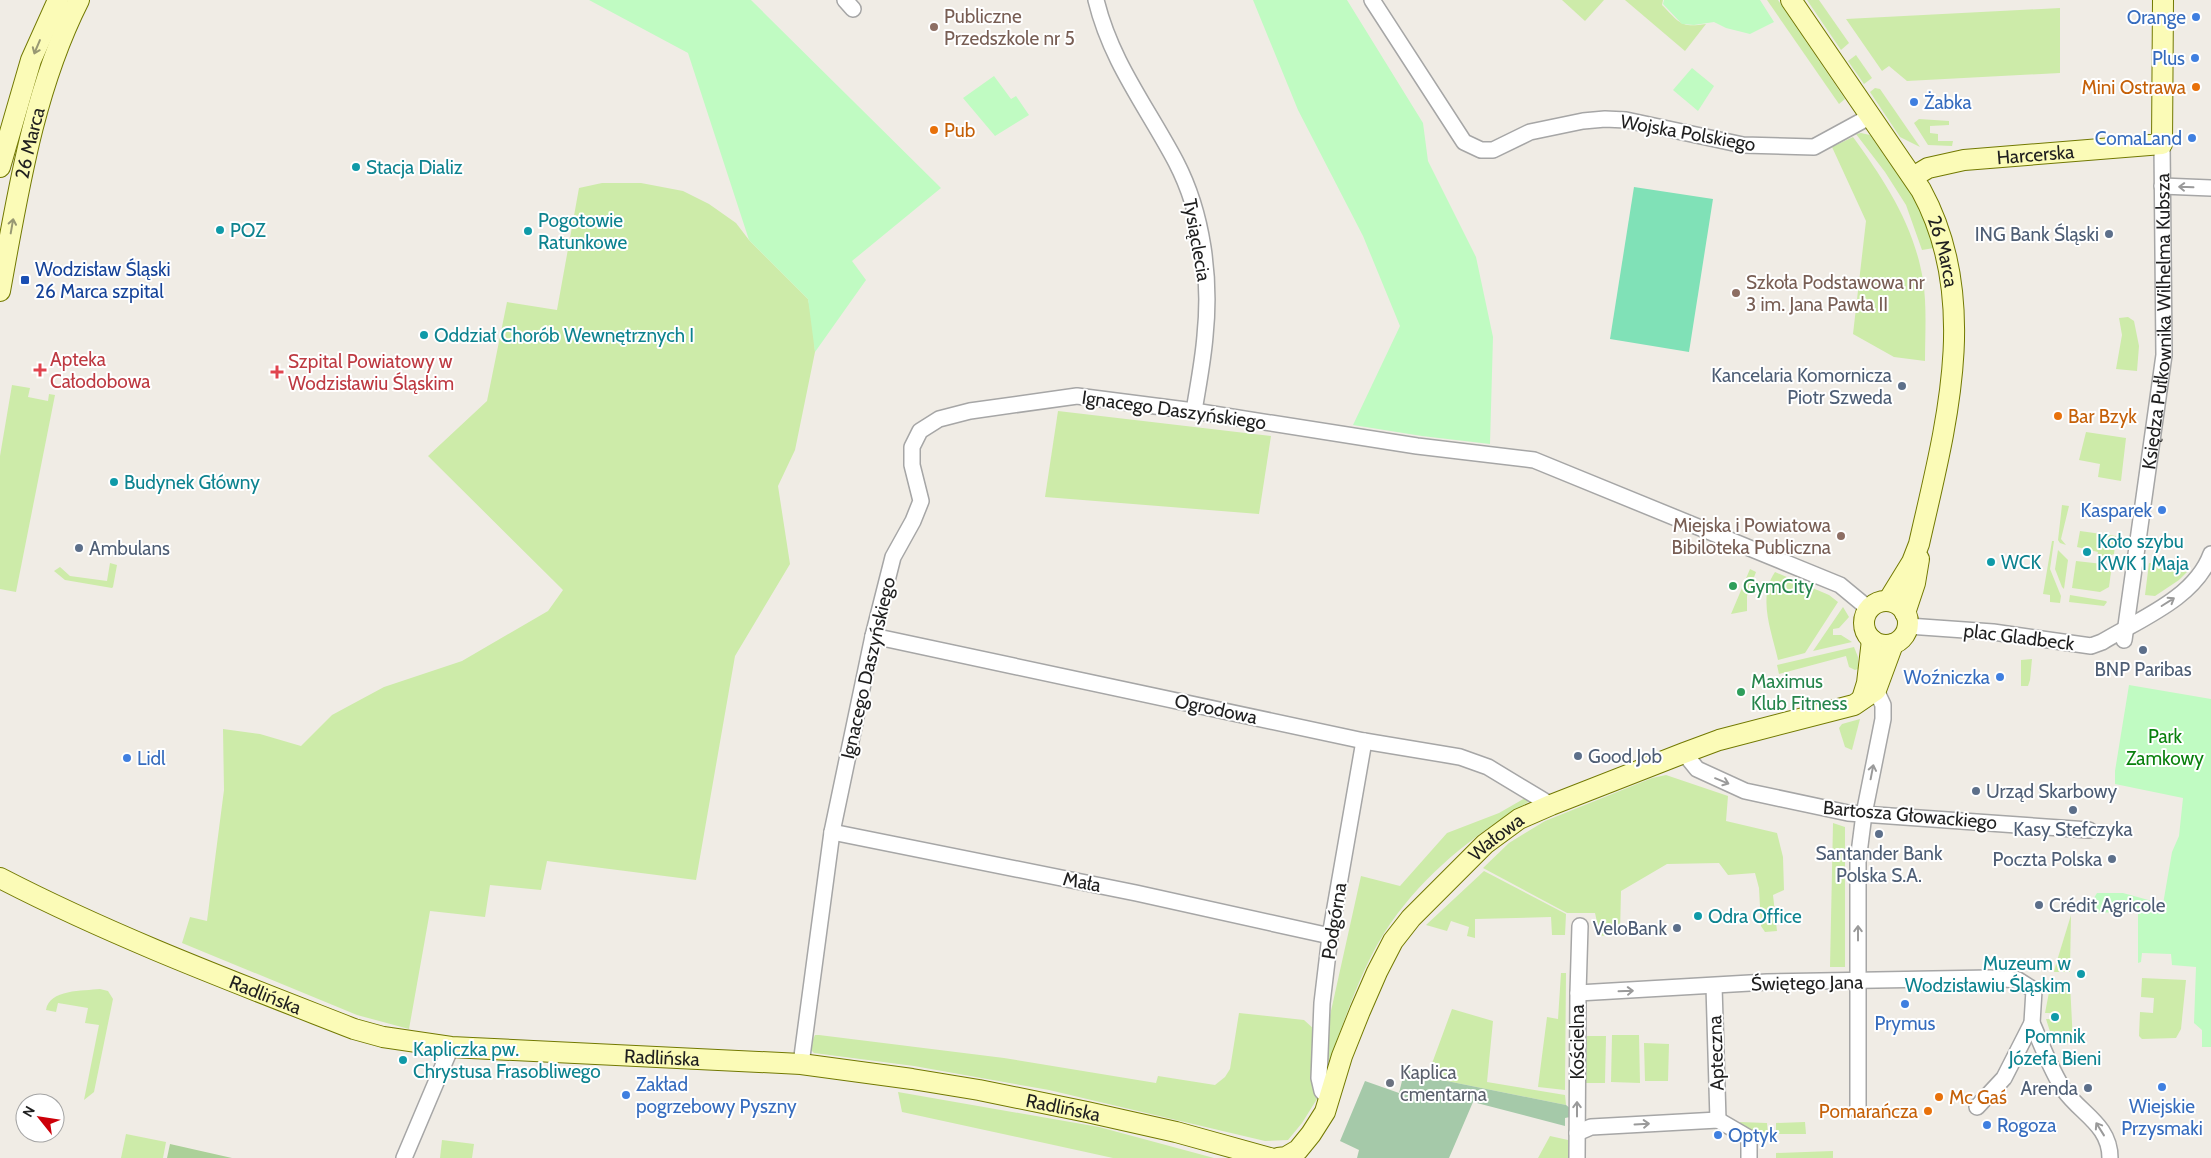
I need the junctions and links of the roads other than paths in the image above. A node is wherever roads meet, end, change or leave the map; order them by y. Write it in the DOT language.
graph roads {
  1 [pos="58,0"];
  2 [pos="79,0"];
  3 [pos="1096,0"];
  4 [pos="1372,0"];
  5 [pos="1791,0"];
  6 [pos="2163,0"];
  7 [pos="1871,116"];
  8 [pos="2162,144"];
  9 [pos="1,158"];
  10 [pos="1913,177"];
  11 [pos="2162,186"];
  12 [pos="2211,188"];
  13 [pos="0,292"];
  14 [pos="1194,411"];
  15 [pos="1919,544"];
  16 [pos="2211,554"];
  17 [pos="1888,601"];
  18 [pos="1869,609"];
  19 [pos="1906,619"];
  20 [pos="2125,634"];
  21 [pos="873,636"];
  22 [pos="1872,640"];
  23 [pos="1893,644"];
  24 [pos="1869,696"];
  25 [pos="1364,741"];
  26 [pos="1684,753"];
  27 [pos="1551,805"];
  28 [pos="1864,814"];
  29 [pos="2089,830"];
  30 [pos="832,832"];
  31 [pos="0,878"];
  32 [pos="0,893"];
  33 [pos="68,913"];
  34 [pos="1580,926"];
  35 [pos="1330,936"];
  36 [pos="1858,982"];
  37 [pos="1714,986"];
  38 [pos="1578,993"];
  39 [pos="2032,1023"];
  40 [pos="451,1047"];
  41 [pos="801,1064"];
  42 [pos="1330,1100"];
  43 [pos="1977,1107"];
  44 [pos="1858,1111"];
  45 [pos="1718,1120"];
  46 [pos="1577,1133"];
  47 [pos="404,1158"];
  48 [pos="1280,1158"];
  49 [pos="1577,1158"];
  50 [pos="1749,1158"];
  51 [pos="2110,1158"];
  1 -- 9 [label="street, 26 Marca, one-way"];
  13 -- 2 [label="street, 26 Marca, one-way"];
  3 -- 14 [label="street, Tysiąclecia"];
  4 -- 7 [label="street, Wojska Polskiego"];
  5 -- 7 [label="street, 26 Marca"];
  6 -- 8 [label="street, Księdza Pułkownika Wilhelma Kubsza"];
  7 -- 10 [label="street, 26 Marca"];
  8 -- 10 [label="street, Harcerska"];
  8 -- 11 [label="street, Księdza Pułkownika Wilhelma Kubsza"];
  10 -- 15 [label="street, 26 Marca"];
  12 -- 11 [label="street, one-way"];
  11 -- 20 [label="street, Księdza Pułkownika Wilhelma Kubsza"];
  14 -- 18 [label="street, Ignacego Daszyńskiego"];
  14 -- 21 [label="street, Ignacego Daszyńskiego"];
  15 -- 17 [label="street, 26 Marca"];
  15 -- 19 [label="street, 26 Marca"];
  20 -- 16 [label="street, plac Gladbeck, one-way"];
  17 -- 18 [label="street"];
  17 -- 19 [label="street"];
  18 -- 22 [label="street"];
  19 -- 20 [label="street, plac Gladbeck"];
  19 -- 23 [label="street"];
  21 -- 25 [label="street, Ogrodowa"];
  21 -- 30 [label="street, Ignacego Daszyńskiego"];
  22 -- 23 [label="street"];
  22 -- 24 [label="street"];
  23 -- 24 [label="street"];
  24 -- 26 [label="street, Wałowa"];
  28 -- 24 [label="street, one-way"];
  25 -- 27 [label="street, Ogrodowa"];
  25 -- 35 [label="street, Podgórna"];
  26 -- 27 [label="street, Wałowa"];
  26 -- 28 [label="street, Bartosza Głowackiego, one-way"];
  27 -- 42 [label="street, Wałowa"];
  28 -- 29 [label="street, Bartosza Głowackiego"];
  36 -- 28 [label="street, one-way"];
  30 -- 35 [label="street, Mała"];
  30 -- 41 [label="street, Ignacego Daszyńskiego"];
  31 -- 33 [label="street, Radlińska"];
  32 -- 33 [label="street, Radlińska"];
  33 -- 40 [label="street, Radlińska"];
  34 -- 38 [label="street, Kościelna"];
  35 -- 42 [label="street, Podgórna"];
  36 -- 37 [label="street, Świętego Jana"];
  36 -- 39 [label="street, Świętego Jana"];
  36 -- 44 [label="street"];
  38 -- 37 [label="street, Świętego Jana, one-way"];
  37 -- 45 [label="street, Apteczna"];
  46 -- 38 [label="street, Kościelna, one-way"];
  39 -- 43 [label="street"];
  51 -- 39 [label="street, one-way"];
  40 -- 41 [label="street, Radlińska"];
  40 -- 47 [label="street"];
  41 -- 48 [label="street, Radlińska"];
  42 -- 48 [label="street, Wałowa"];
  46 -- 45 [label="street, one-way"];
  45 -- 50 [label="street"];
  46 -- 49 [label="street, Kościelna"];
}
